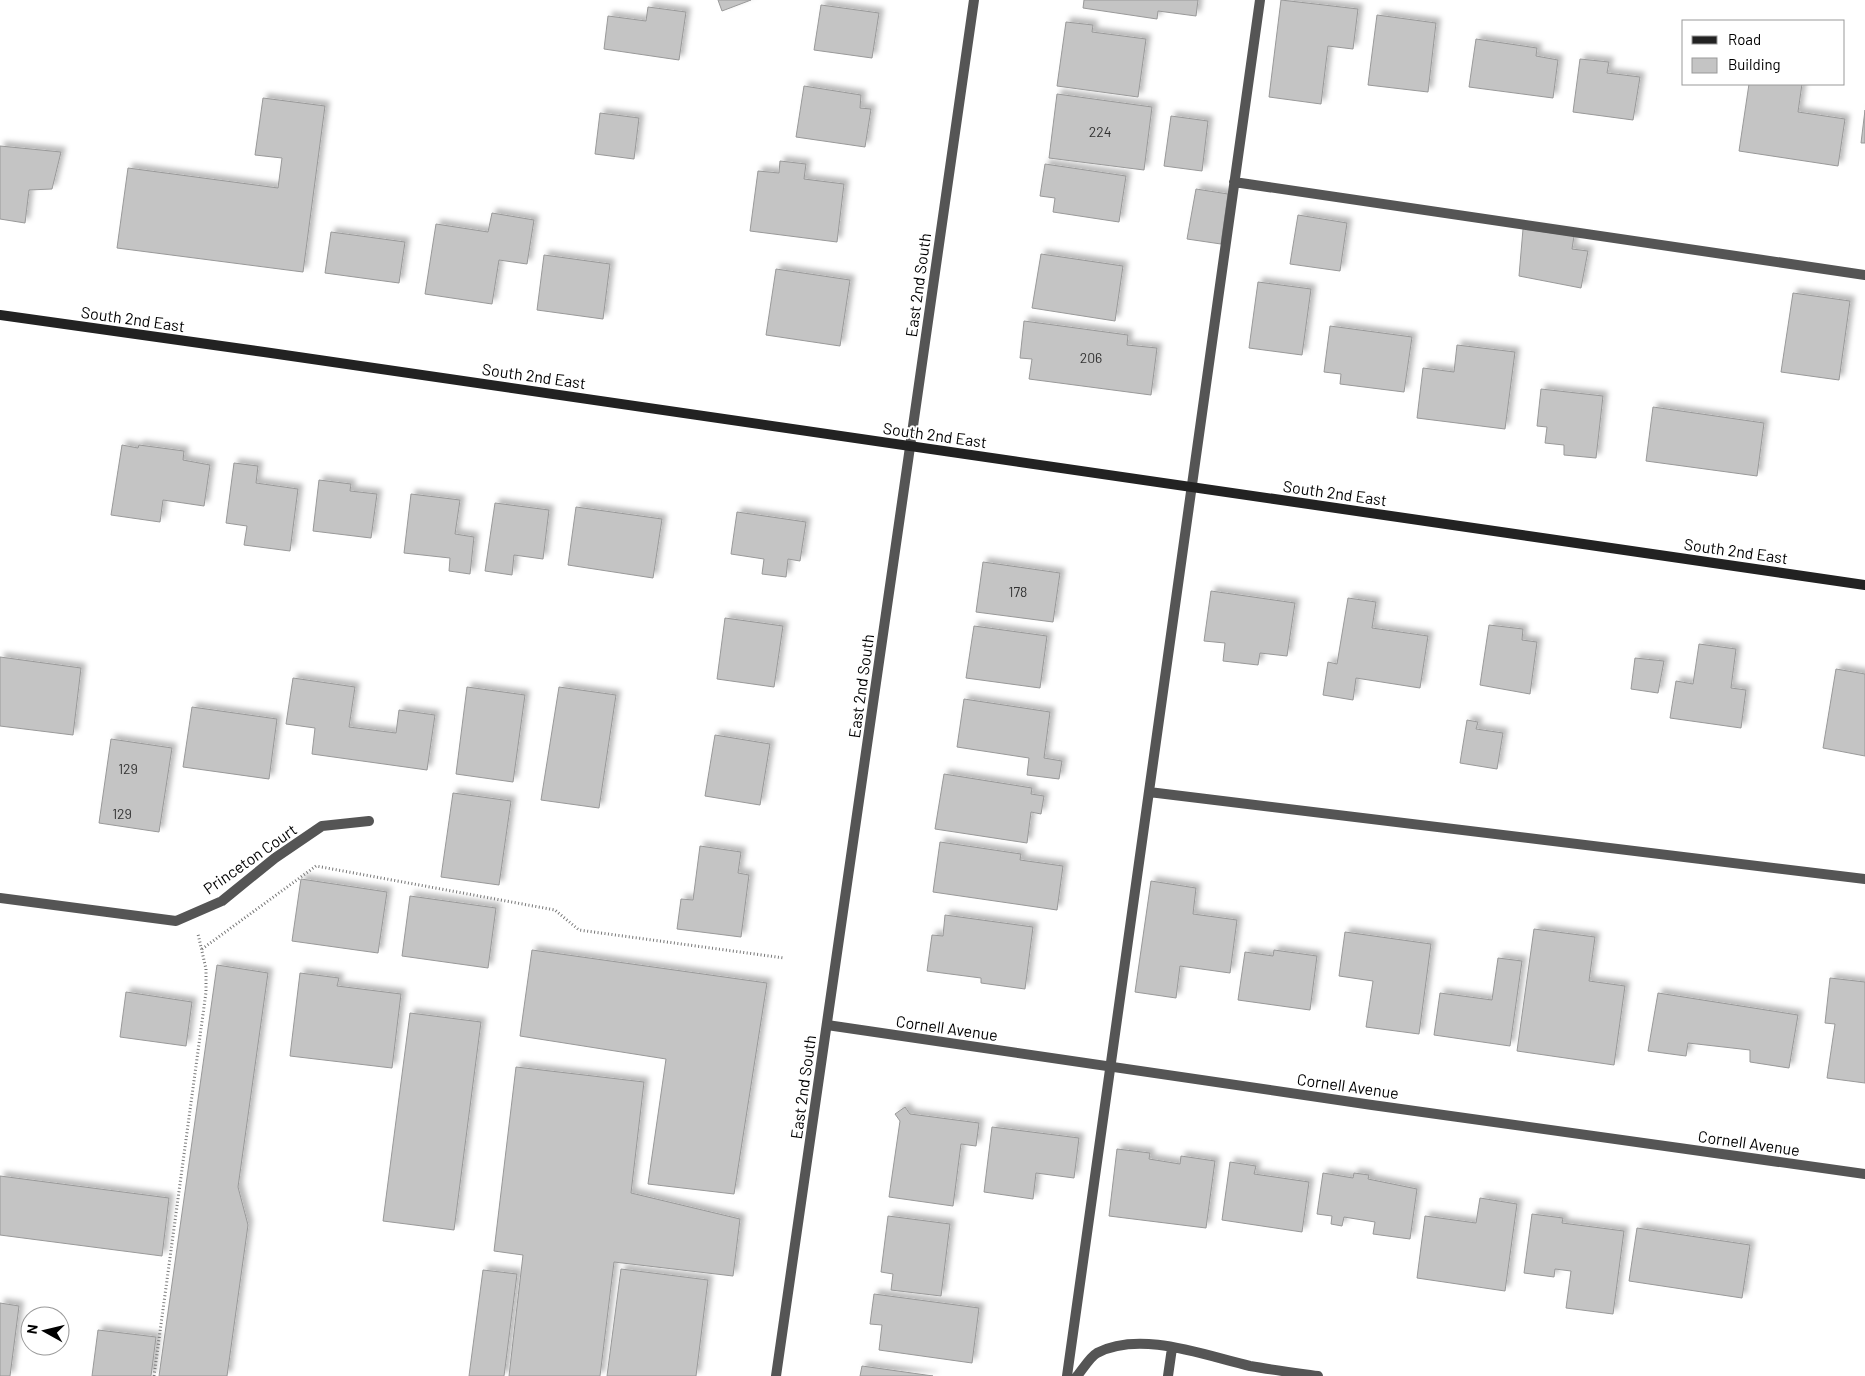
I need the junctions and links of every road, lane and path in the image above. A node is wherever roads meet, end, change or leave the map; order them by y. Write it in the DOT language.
graph roads {
  1 [pos="974,0"];
  2 [pos="1260,0"];
  3 [pos="1234,182"];
  4 [pos="1865,275"];
  5 [pos="0,315"];
  6 [pos="910,446"];
  7 [pos="1191,488"];
  8 [pos="1865,585"];
  9 [pos="1149,792"];
  10 [pos="369,821"];
  11 [pos="1865,880"];
  12 [pos="0,898"];
  13 [pos="194,914"];
  14 [pos="202,949"];
  15 [pos="784,958"];
  16 [pos="827,1025"];
  17 [pos="1110,1067"];
  18 [pos="1865,1174"];
  19 [pos="1172,1348"];
  20 [pos="154,1376"];
  21 [pos="776,1376"];
  22 [pos="1067,1376"];
  23 [pos="1077,1376"];
  24 [pos="1168,1376"];
  25 [pos="1318,1376"];
  1 -- 6 [label="street, East 2nd South"];
  2 -- 3 [label="street"];
  3 -- 4 [label="street"];
  3 -- 7 [label="street"];
  5 -- 6 [label="main road, South 2nd East"];
  6 -- 7 [label="main road, South 2nd East"];
  6 -- 16 [label="street, East 2nd South"];
  7 -- 8 [label="main road, South 2nd East"];
  7 -- 9 [label="street"];
  9 -- 11 [label="street"];
  9 -- 17 [label="street"];
  10 -- 13 [label="street, Princeton Court"];
  12 -- 13 [label="street, Princeton Court"];
  13 -- 14 [label="path"];
  14 -- 15 [label="path"];
  14 -- 20 [label="path"];
  16 -- 17 [label="street, Cornell Avenue"];
  16 -- 21 [label="street, East 2nd South"];
  17 -- 18 [label="street, Cornell Avenue"];
  17 -- 22 [label="street"];
  19 -- 23 [label="street"];
  19 -- 24 [label="street"];
  19 -- 25 [label="street"];
}
